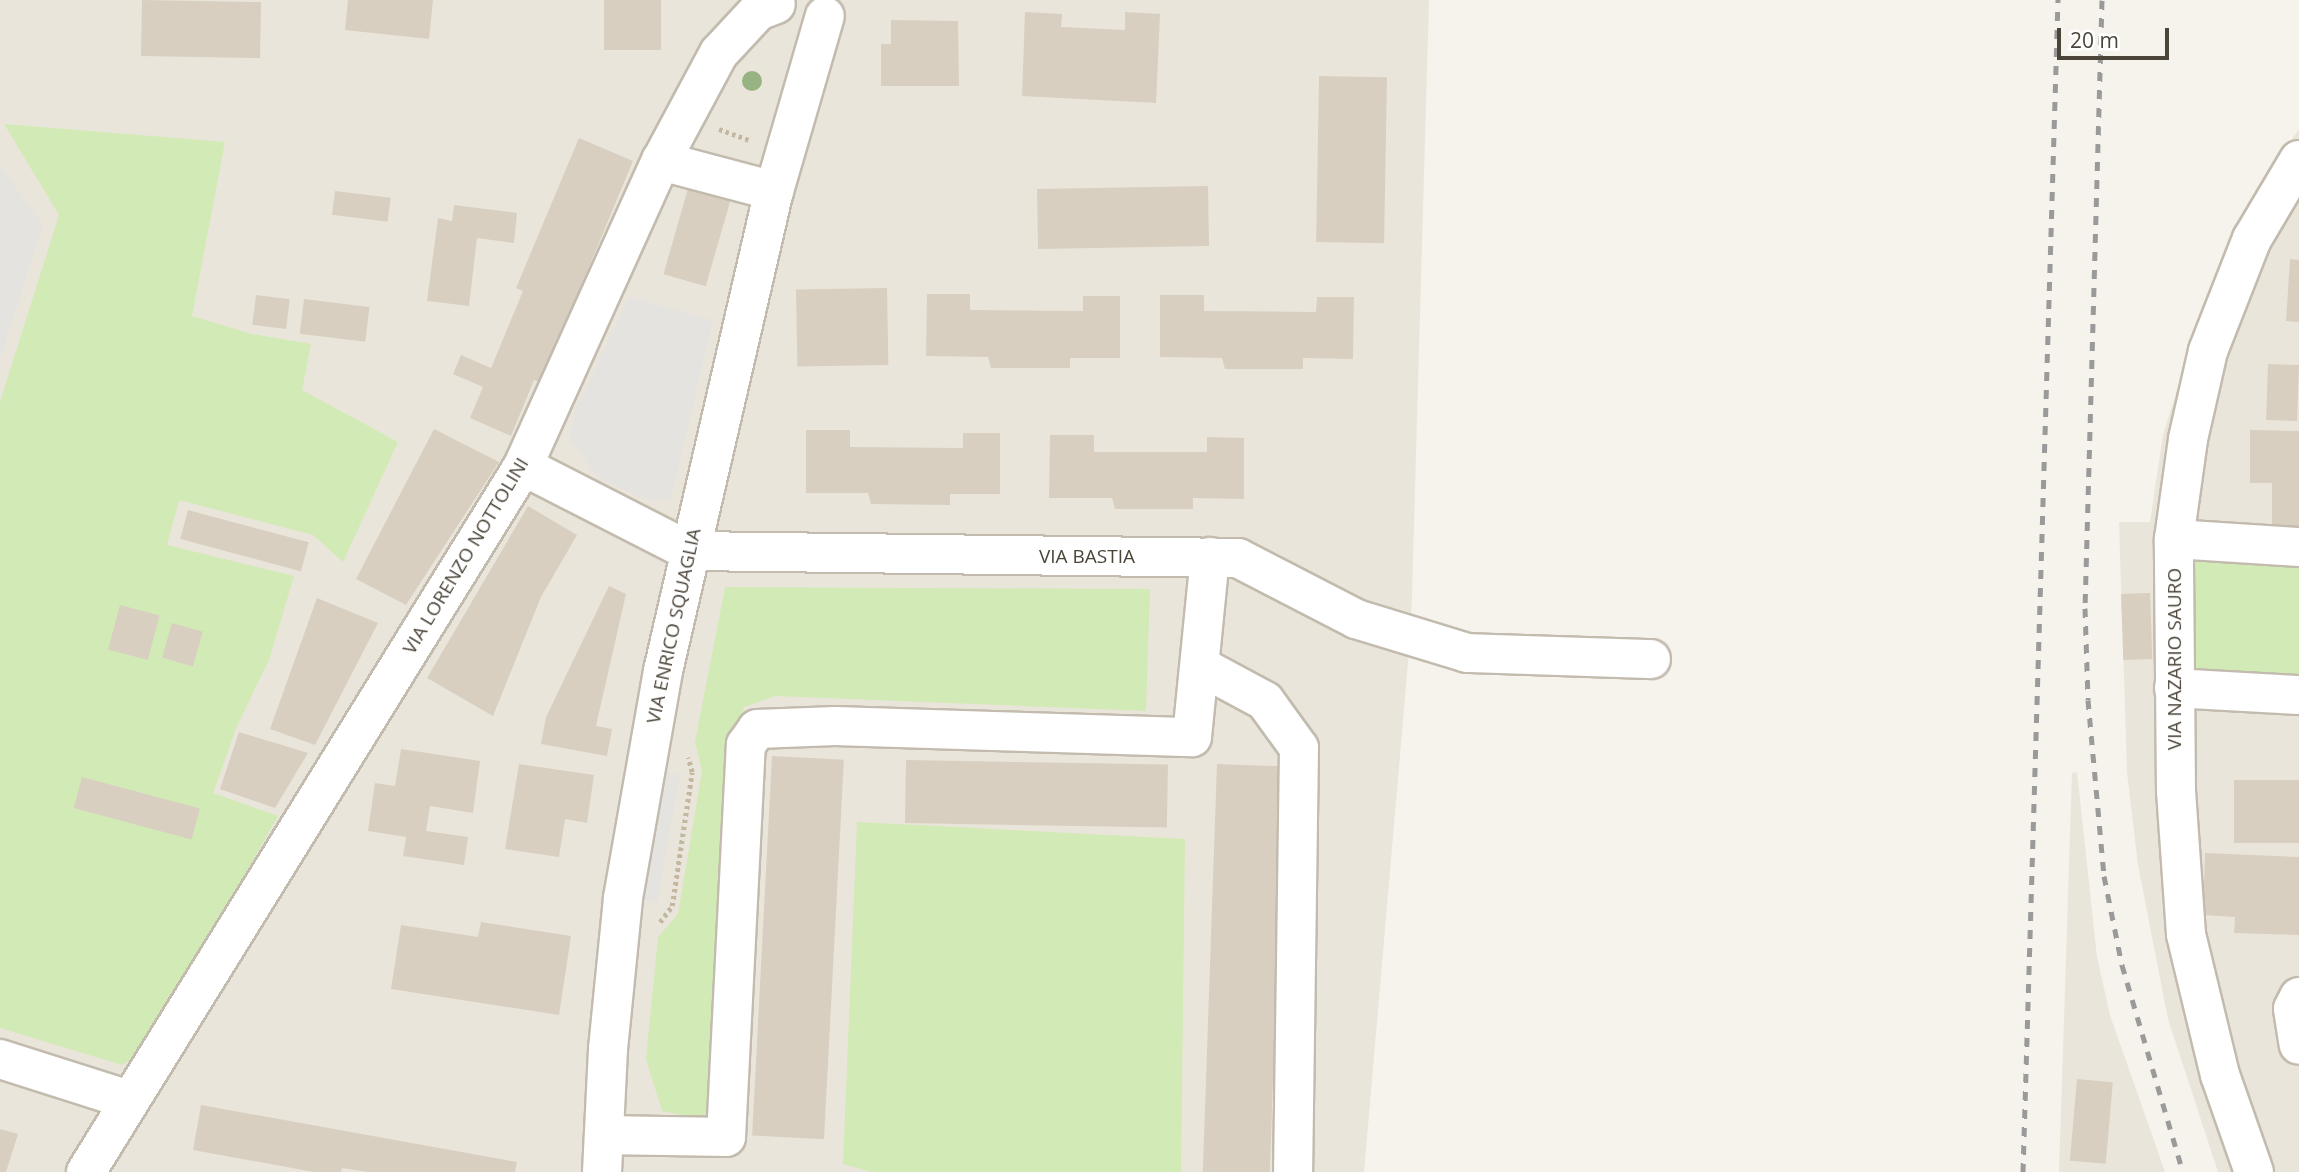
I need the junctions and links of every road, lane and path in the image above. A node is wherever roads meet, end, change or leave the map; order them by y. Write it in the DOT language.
graph roads {
  1 [pos="801,7"];
  2 [pos="684,117"];
  3 [pos="784,152"];
  4 [pos="2299,160"];
  5 [pos="661,161"];
  6 [pos="774,191"];
  7 [pos="523,466"];
  8 [pos="2174,539"];
  9 [pos="2299,547"];
  10 [pos="689,551"];
  11 [pos="1210,558"];
  12 [pos="1651,659"];
  13 [pos="1200,666"];
  14 [pos="2174,688"];
  15 [pos="2299,695"];
  16 [pos="687,753"];
  17 [pos="653,930"];
  18 [pos="2299,997"];
  19 [pos="2299,1045"];
  20 [pos="0,1059"];
  21 [pos="130,1100"];
  22 [pos="603,1154"];
  23 [pos="86,1172"];
  24 [pos="1293,1172"];
  25 [pos="2254,1172"];
  1 -- 2 [label="street, VIA LORENZO NOTTOLINI"];
  1 -- 3 [label="street, VIA ENRICO SQUAGLIA"];
  2 -- 3 [label="path"];
  2 -- 5 [label="street, VIA LORENZO NOTTOLINI"];
  3 -- 6 [label="street, VIA ENRICO SQUAGLIA"];
  4 -- 8 [label="street, VIA NAZARIO SAURO"];
  5 -- 6 [label="street"];
  5 -- 7 [label="street, VIA LORENZO NOTTOLINI"];
  6 -- 10 [label="street, VIA ENRICO SQUAGLIA"];
  7 -- 10 [label="street, VIA BASTIA"];
  7 -- 21 [label="street, VIA LORENZO NOTTOLINI"];
  8 -- 9 [label="street"];
  8 -- 14 [label="street, VIA NAZARIO SAURO"];
  10 -- 11 [label="street, VIA BASTIA"];
  10 -- 22 [label="street, VIA ENRICO SQUAGLIA"];
  11 -- 12 [label="street, VIA BASTIA"];
  11 -- 13 [label="street"];
  13 -- 22 [label="street"];
  13 -- 24 [label="street"];
  14 -- 15 [label="street"];
  14 -- 25 [label="street, VIA NAZARIO SAURO"];
  16 -- 17 [label="path"];
  18 -- 19 [label="street"];
  20 -- 21 [label="street"];
  21 -- 23 [label="street, VIA LORENZO NOTTOLINI"];
}
